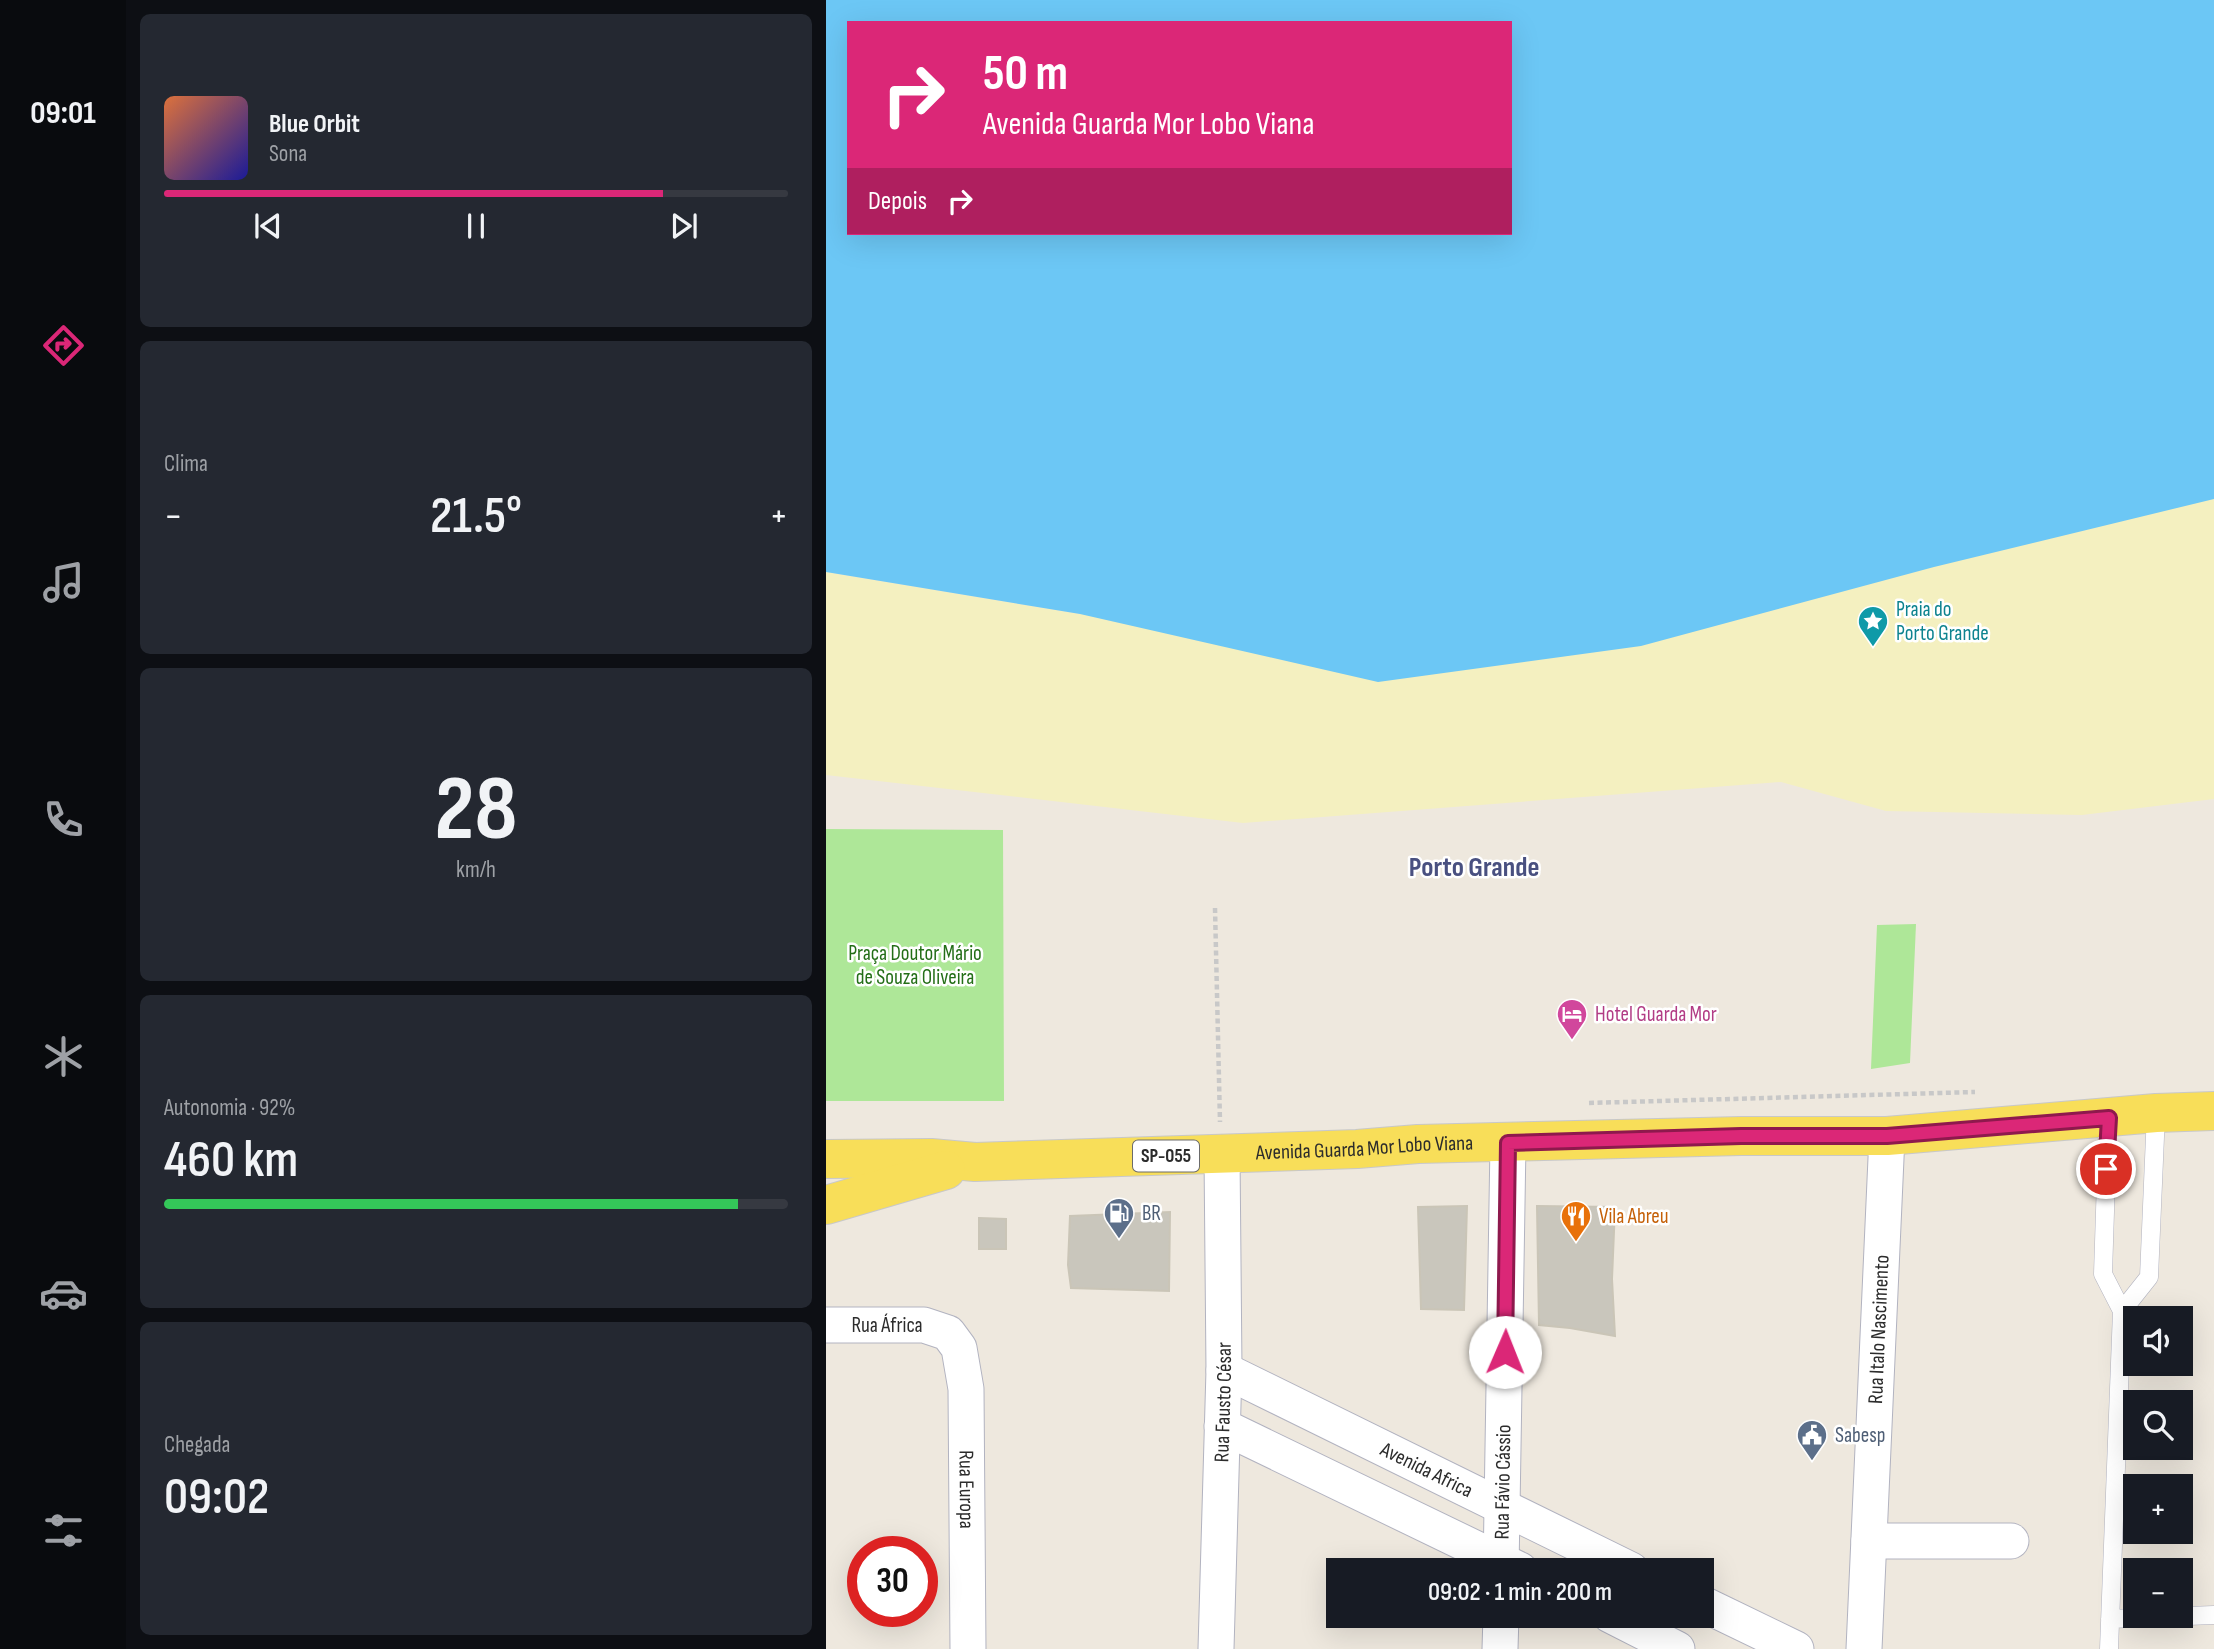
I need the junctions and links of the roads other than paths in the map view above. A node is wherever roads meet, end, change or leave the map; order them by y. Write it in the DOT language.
graph roads {
  1 [pos="2214,1111"];
  2 [pos="2156,1113"];
  3 [pos="2109,1118"];
  4 [pos="1887,1136"];
  5 [pos="1508,1143"];
  6 [pos="1222,1154"];
  7 [pos="826,1159"];
  8 [pos="975,1162"];
  9 [pos="826,1205"];
  10 [pos="2122,1311"];
  11 [pos="826,1325"];
  12 [pos="948,1333"];
  13 [pos="1223,1370"];
  14 [pos="1222,1426"];
  15 [pos="1503,1508"];
  16 [pos="1869,1541"];
  17 [pos="2011,1541"];
  18 [pos="1490,1558"];
  19 [pos="1507,1558"];
  20 [pos="1606,1558"];
  21 [pos="1714,1609"];
  22 [pos="2214,1615"];
  23 [pos="2110,1619"];
  24 [pos="1501,1628"];
  25 [pos="1636,1628"];
  26 [pos="968,1649"];
  27 [pos="1216,1649"];
  28 [pos="1500,1649"];
  29 [pos="1677,1649"];
  30 [pos="1796,1649"];
  31 [pos="1864,1649"];
  32 [pos="2109,1649"];
  1 -- 2 [label="main road, Avenida Guarda Mor Lobo Viana / SP-055"];
  2 -- 3 [label="main road, Avenida Guarda Mor Lobo Viana / SP-055"];
  2 -- 10 [label="lane"];
  3 -- 4 [label="main road, Avenida Guarda Mor Lobo Viana / SP-055"];
  3 -- 10 [label="lane"];
  4 -- 5 [label="main road, Avenida Guarda Mor Lobo Viana / SP-055"];
  4 -- 16 [label="street, Rua Italo Nascimento"];
  5 -- 6 [label="main road, Avenida Guarda Mor Lobo Viana / SP-055"];
  5 -- 15 [label="street, Rua Fávio Cássio"];
  6 -- 8 [label="main road, Avenida Guarda Mor Lobo Viana / SP-055"];
  6 -- 13 [label="street, Rua Fausto César"];
  7 -- 8 [label="main road, Avenida Guarda Mor Lobo Viana / SP-055"];
  8 -- 9 [label="main road, Avenida Guarda Mor Lobo Viana / SP-055"];
  10 -- 23 [label="lane"];
  11 -- 12 [label="street, Rua África"];
  12 -- 26 [label="street, Rua Europa"];
  13 -- 14 [label="street, Rua Fausto César"];
  13 -- 15 [label="street, Avenida Africa"];
  14 -- 18 [label="street"];
  14 -- 27 [label="street, Rua Fausto César"];
  15 -- 19 [label="street, Rua Fávio Cássio"];
  15 -- 20 [label="street, Avenida Africa"];
  16 -- 17 [label="street"];
  16 -- 31 [label="street, Rua Italo Nascimento"];
  21 -- 30 [label="street"];
  22 -- 23 [label="lane"];
  23 -- 32 [label="lane"];
  24 -- 28 [label="street"];
  25 -- 29 [label="street"];
}
